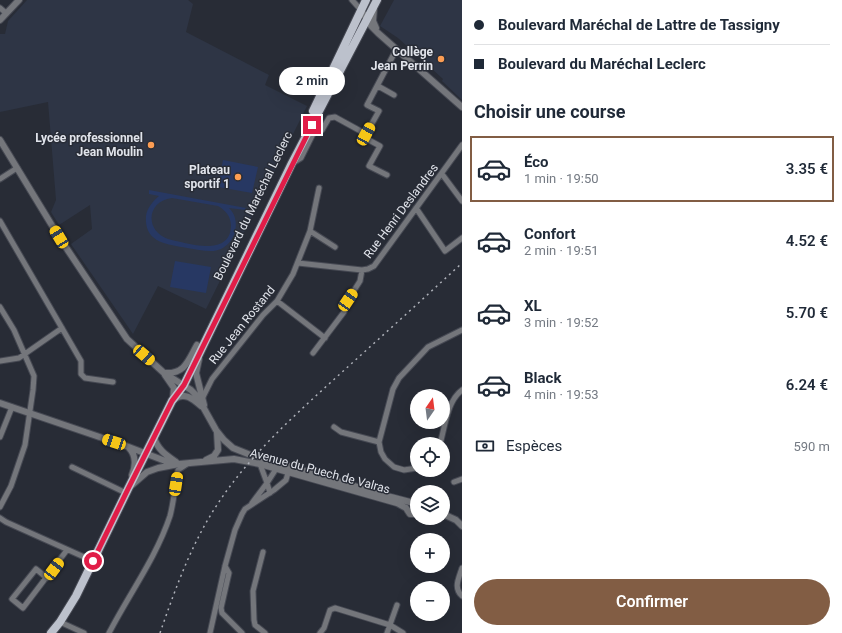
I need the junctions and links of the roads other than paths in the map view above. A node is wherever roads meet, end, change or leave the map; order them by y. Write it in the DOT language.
graph roads {
  1 [pos="19,0"];
  2 [pos="352,0"];
  3 [pos="366,0"];
  4 [pos="376,2"];
  5 [pos="0,8"];
  6 [pos="361,10"];
  7 [pos="6,13"];
  8 [pos="367,19"];
  9 [pos="0,20"];
  10 [pos="378,33"];
  11 [pos="358,37"];
  12 [pos="396,50"];
  13 [pos="378,86"];
  14 [pos="394,95"];
  15 [pos="462,107"];
  16 [pos="314,126"];
  17 [pos="366,134"];
  18 [pos="0,140"];
  19 [pos="462,145"];
  20 [pos="17,168"];
  21 [pos="442,174"];
  22 [pos="387,175"];
  23 [pos="0,179"];
  24 [pos="319,188"];
  25 [pos="462,201"];
  26 [pos="416,208"];
  27 [pos="0,221"];
  28 [pos="310,231"];
  29 [pos="462,238"];
  30 [pos="335,247"];
  31 [pos="298,263"];
  32 [pos="362,270"];
  33 [pos="277,301"];
  34 [pos="0,307"];
  35 [pos="62,328"];
  36 [pos="462,330"];
  37 [pos="325,338"];
  38 [pos="201,345"];
  39 [pos="313,353"];
  40 [pos="26,354"];
  41 [pos="0,361"];
  42 [pos="164,373"];
  43 [pos="113,382"];
  44 [pos="198,382"];
  45 [pos="182,384"];
  46 [pos="209,384"];
  47 [pos="462,390"];
  48 [pos="203,398"];
  49 [pos="172,401"];
  50 [pos="0,403"];
  51 [pos="12,407"];
  52 [pos="204,408"];
  53 [pos="30,413"];
  54 [pos="334,427"];
  55 [pos="216,430"];
  56 [pos="0,437"];
  57 [pos="442,437"];
  58 [pos="154,438"];
  59 [pos="379,442"];
  60 [pos="126,446"];
  61 [pos="146,454"];
  62 [pos="203,462"];
  63 [pos="178,464"];
  64 [pos="187,464"];
  65 [pos="260,464"];
  66 [pos="284,465"];
  67 [pos="72,467"];
  68 [pos="276,469"];
  69 [pos="410,469"];
  70 [pos="288,473"];
  71 [pos="462,480"];
  72 [pos="454,482"];
  73 [pos="267,483"];
  74 [pos="127,491"];
  75 [pos="270,493"];
  76 [pos="410,502"];
  77 [pos="250,505"];
  78 [pos="0,507"];
  79 [pos="406,508"];
  80 [pos="410,514"];
  81 [pos="0,518"];
  82 [pos="459,521"];
  83 [pos="462,526"];
  84 [pos="68,550"];
  85 [pos="263,552"];
  86 [pos="93,561"];
  87 [pos="225,566"];
  88 [pos="462,568"];
  89 [pos="47,578"];
  90 [pos="462,596"];
  91 [pos="397,605"];
  92 [pos="60,622"];
  93 [pos="390,625"];
  94 [pos="240,632"];
  95 [pos="51,633"];
  96 [pos="84,633"];
  97 [pos="108,633"];
  98 [pos="210,633"];
  99 [pos="265,633"];
  100 [pos="320,633"];
  101 [pos="388,633"];
  102 [pos="403,633"];
  1 -- 7 [label="street"];
  2 -- 6 [label="street"];
  3 -- 6 [label="main road, Boulevard du Maréchal Leclerc"];
  4 -- 8 [label="main road, Boulevard du Maréchal Leclerc"];
  4 -- 10 [label="street"];
  5 -- 7 [label="street"];
  6 -- 8 [label="street"];
  6 -- 38 [label="main road, Boulevard du Maréchal Leclerc"];
  7 -- 9 [label="street"];
  8 -- 10 [label="street"];
  8 -- 11 [label="main road, Boulevard du Maréchal Leclerc"];
  10 -- 11 [label="street"];
  10 -- 12 [label="street"];
  11 -- 16 [label="main road, Boulevard du Maréchal Leclerc"];
  12 -- 13 [label="street"];
  12 -- 15 [label="street"];
  13 -- 14 [label="street"];
  13 -- 17 [label="street"];
  16 -- 17 [label="street"];
  16 -- 38 [label="main road, Boulevard du Maréchal Leclerc"];
  17 -- 22 [label="street"];
  18 -- 20 [label="street"];
  19 -- 21 [label="street, Rue Henri Deslandres"];
  20 -- 23 [label="street"];
  20 -- 42 [label="street"];
  21 -- 25 [label="street"];
  21 -- 26 [label="street, Rue Henri Deslandres"];
  24 -- 28 [label="street, Rue Jean Rostand"];
  26 -- 29 [label="street"];
  26 -- 32 [label="street, Rue Henri Deslandres"];
  27 -- 35 [label="street"];
  28 -- 30 [label="street"];
  28 -- 31 [label="street, Rue Jean Rostand"];
  31 -- 32 [label="street, Rue Henri Deslandres"];
  31 -- 33 [label="street, Rue Jean Rostand"];
  32 -- 37 [label="street"];
  33 -- 37 [label="street"];
  33 -- 46 [label="street, Rue Jean Rostand"];
  34 -- 40 [label="street"];
  35 -- 40 [label="street"];
  35 -- 43 [label="street"];
  36 -- 59 [label="street"];
  37 -- 39 [label="street"];
  38 -- 42 [label="street"];
  38 -- 44 [label="street, Avenue du Puech de Valras"];
  38 -- 45 [label="main road, Boulevard du Maréchal Leclerc"];
  40 -- 41 [label="street"];
  40 -- 53 [label="street"];
  42 -- 45 [label="street, Avenue du Puech de Valras"];
  42 -- 49 [label="street"];
  44 -- 46 [label="street"];
  44 -- 48 [label="street, Avenue du Puech de Valras"];
  45 -- 49 [label="main road, Boulevard du Maréchal Leclerc"];
  45 -- 52 [label="street, Avenue du Puech de Valras"];
  46 -- 48 [label="street, Rue Jean Rostand"];
  47 -- 57 [label="street"];
  48 -- 52 [label="street, Avenue du Puech de Valras"];
  49 -- 52 [label="street, Avenue du Puech de Valras"];
  49 -- 58 [label="main road"];
  50 -- 51 [label="street, Avenue du Puech de Valras"];
  51 -- 53 [label="street, Avenue du Puech de Valras"];
  51 -- 56 [label="street"];
  52 -- 55 [label="street, Avenue du Puech de Valras"];
  53 -- 60 [label="street, Avenue du Puech de Valras"];
  53 -- 78 [label="street"];
  54 -- 59 [label="street"];
  55 -- 62 [label="street, Avenue du Puech de Valras"];
  55 -- 66 [label="street, Avenue du Puech de Valras"];
  58 -- 60 [label="street"];
  58 -- 61 [label="main road"];
  58 -- 63 [label="street"];
  59 -- 69 [label="street"];
  60 -- 61 [label="street, Avenue du Puech de Valras"];
  60 -- 74 [label="street"];
  61 -- 63 [label="street, Avenue du Puech de Valras"];
  61 -- 74 [label="main road"];
  62 -- 64 [label="street, Avenue du Puech de Valras"];
  62 -- 65 [label="street, Avenue du Puech de Valras"];
  63 -- 64 [label="street, Avenue du Puech de Valras"];
  63 -- 74 [label="street, Avenue du Puech de Valras"];
  64 -- 97 [label="street"];
  65 -- 68 [label="street, Avenue du Puech de Valras"];
  65 -- 73 [label="street"];
  66 -- 68 [label="street"];
  66 -- 70 [label="street"];
  66 -- 76 [label="street, Avenue du Puech de Valras"];
  67 -- 74 [label="street"];
  68 -- 70 [label="street, Avenue du Puech de Valras"];
  68 -- 73 [label="street"];
  70 -- 75 [label="street"];
  70 -- 79 [label="street, Avenue du Puech de Valras"];
  71 -- 72 [label="street"];
  73 -- 75 [label="street"];
  73 -- 77 [label="street"];
  74 -- 86 [label="main road"];
  75 -- 77 [label="street"];
  76 -- 79 [label="street"];
  77 -- 87 [label="street"];
  79 -- 80 [label="street, Avenue du Puech de Valras"];
  81 -- 84 [label="street"];
  82 -- 83 [label="street"];
  84 -- 86 [label="street"];
  84 -- 89 [label="street"];
  85 -- 99 [label="street"];
  86 -- 92 [label="main road"];
  87 -- 94 [label="street"];
  87 -- 98 [label="street"];
  88 -- 90 [label="street"];
  89 -- 89 [label="street"];
  91 -- 93 [label="street"];
  92 -- 95 [label="main road"];
  92 -- 96 [label="street"];
  93 -- 100 [label="street"];
  93 -- 101 [label="street"];
  93 -- 102 [label="street"];
}
